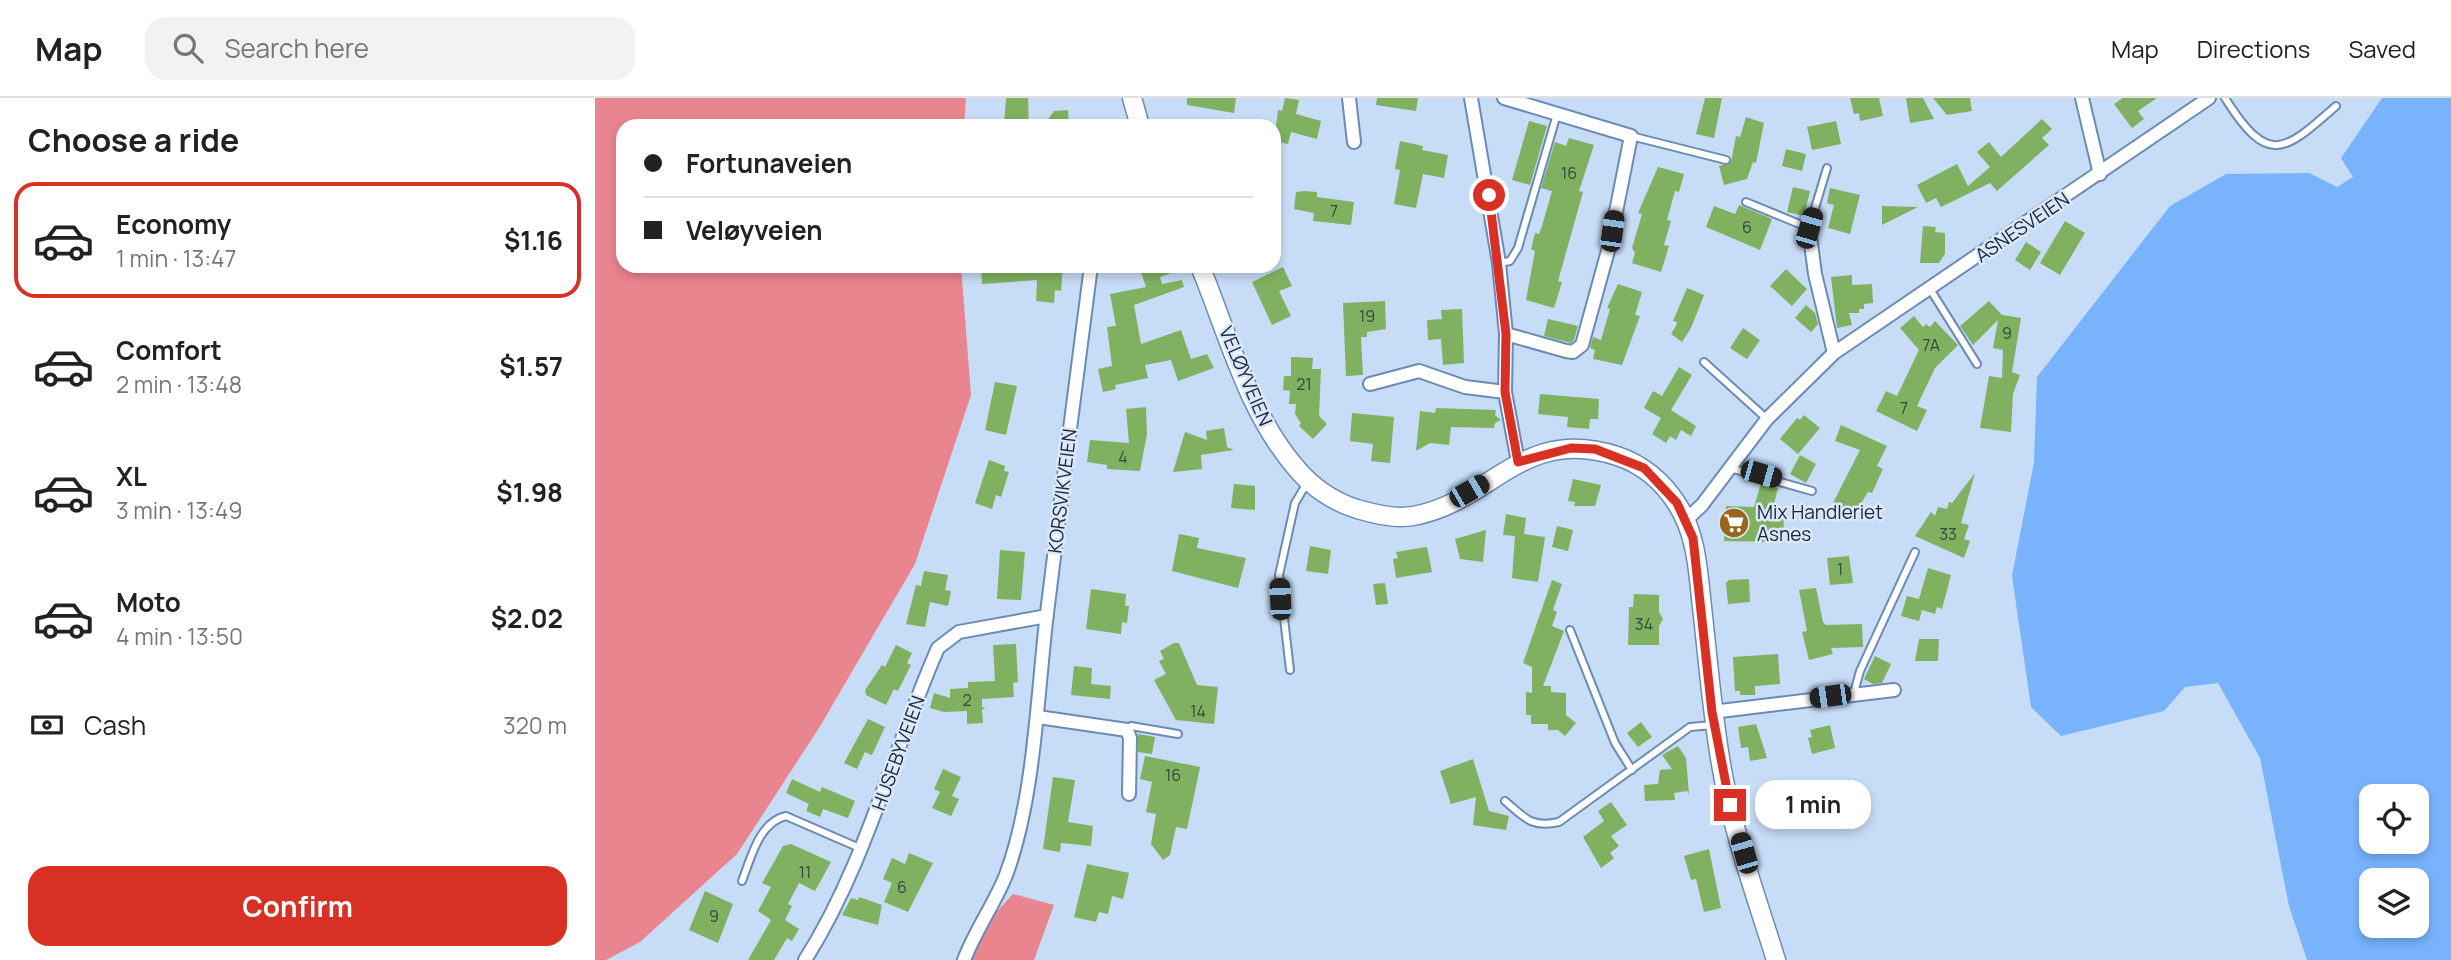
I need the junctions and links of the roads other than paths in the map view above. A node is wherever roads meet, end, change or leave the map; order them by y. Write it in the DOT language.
graph roads {
  1 [pos="1132,98"];
  2 [pos="1349,98"];
  3 [pos="1471,98"];
  4 [pos="1504,98"];
  5 [pos="2082,98"];
  6 [pos="2209,98"];
  7 [pos="2225,98"];
  8 [pos="2336,106"];
  9 [pos="1557,113"];
  10 [pos="1138,119"];
  11 [pos="1631,136"];
  12 [pos="1354,142"];
  13 [pos="1725,160"];
  14 [pos="1827,168"];
  15 [pos="2100,174"];
  16 [pos="1746,201"];
  17 [pos="1809,228"];
  18 [pos="1499,263"];
  19 [pos="1090,273"];
  20 [pos="1203,273"];
  21 [pos="1930,289"];
  22 [pos="1506,334"];
  23 [pos="1834,353"];
  24 [pos="1704,362"];
  25 [pos="1977,364"];
  26 [pos="1370,384"];
  27 [pos="1505,392"];
  28 [pos="1767,419"];
  29 [pos="1518,462"];
  30 [pos="1730,468"];
  31 [pos="1308,481"];
  32 [pos="1812,491"];
  33 [pos="1686,520"];
  34 [pos="1915,552"];
  35 [pos="1047,616"];
  36 [pos="1570,630"];
  37 [pos="1290,670"];
  38 [pos="1894,690"];
  39 [pos="1854,693"];
  40 [pos="1038,717"];
  41 [pos="1713,719"];
  42 [pos="1128,730"];
  43 [pos="1178,734"];
  44 [pos="1632,770"];
  45 [pos="1129,794"];
  46 [pos="1505,801"];
  47 [pos="862,849"];
  48 [pos="742,881"];
  49 [pos="804,960"];
  50 [pos="964,960"];
  51 [pos="1776,960"];
  1 -- 10 [label="main road"];
  2 -- 12 [label="street"];
  3 -- 18 [label="street"];
  4 -- 9 [label="street"];
  5 -- 15 [label="street"];
  6 -- 15 [label="street, ASNESVEIEN"];
  7 -- 8 [label="lane"];
  9 -- 11 [label="street"];
  9 -- 18 [label="lane"];
  11 -- 13 [label="lane"];
  11 -- 22 [label="street"];
  14 -- 17 [label="lane"];
  15 -- 21 [label="street, ASNESVEIEN"];
  16 -- 17 [label="lane"];
  17 -- 23 [label="street"];
  18 -- 22 [label="street"];
  19 -- 35 [label="street, KORSVIKVEIEN"];
  20 -- 31 [label="main road, VELØYVEIEN"];
  21 -- 23 [label="street, ASNESVEIEN"];
  21 -- 25 [label="lane"];
  22 -- 27 [label="street"];
  23 -- 28 [label="street, ASNESVEIEN"];
  24 -- 28 [label="lane"];
  26 -- 27 [label="street"];
  27 -- 29 [label="street"];
  28 -- 30 [label="street, ASNESVEIEN"];
  29 -- 31 [label="main road, VELØYVEIEN"];
  29 -- 33 [label="main road, VELØYVEIEN"];
  30 -- 32 [label="lane"];
  30 -- 33 [label="street, ASNESVEIEN"];
  31 -- 37 [label="lane"];
  33 -- 41 [label="main road, VELØYVEIEN"];
  34 -- 39 [label="lane"];
  35 -- 40 [label="street, KORSVIKVEIEN"];
  35 -- 47 [label="street, HUSEBYVEIEN"];
  36 -- 44 [label="lane"];
  38 -- 39 [label="street"];
  39 -- 41 [label="street"];
  40 -- 42 [label="street"];
  40 -- 50 [label="street, KORSVIKVEIEN"];
  41 -- 44 [label="lane"];
  41 -- 51 [label="main road, VELØYVEIEN"];
  42 -- 43 [label="lane"];
  42 -- 45 [label="street"];
  44 -- 46 [label="lane"];
  47 -- 48 [label="lane"];
  47 -- 49 [label="street, HUSEBYVEIEN"];
}
